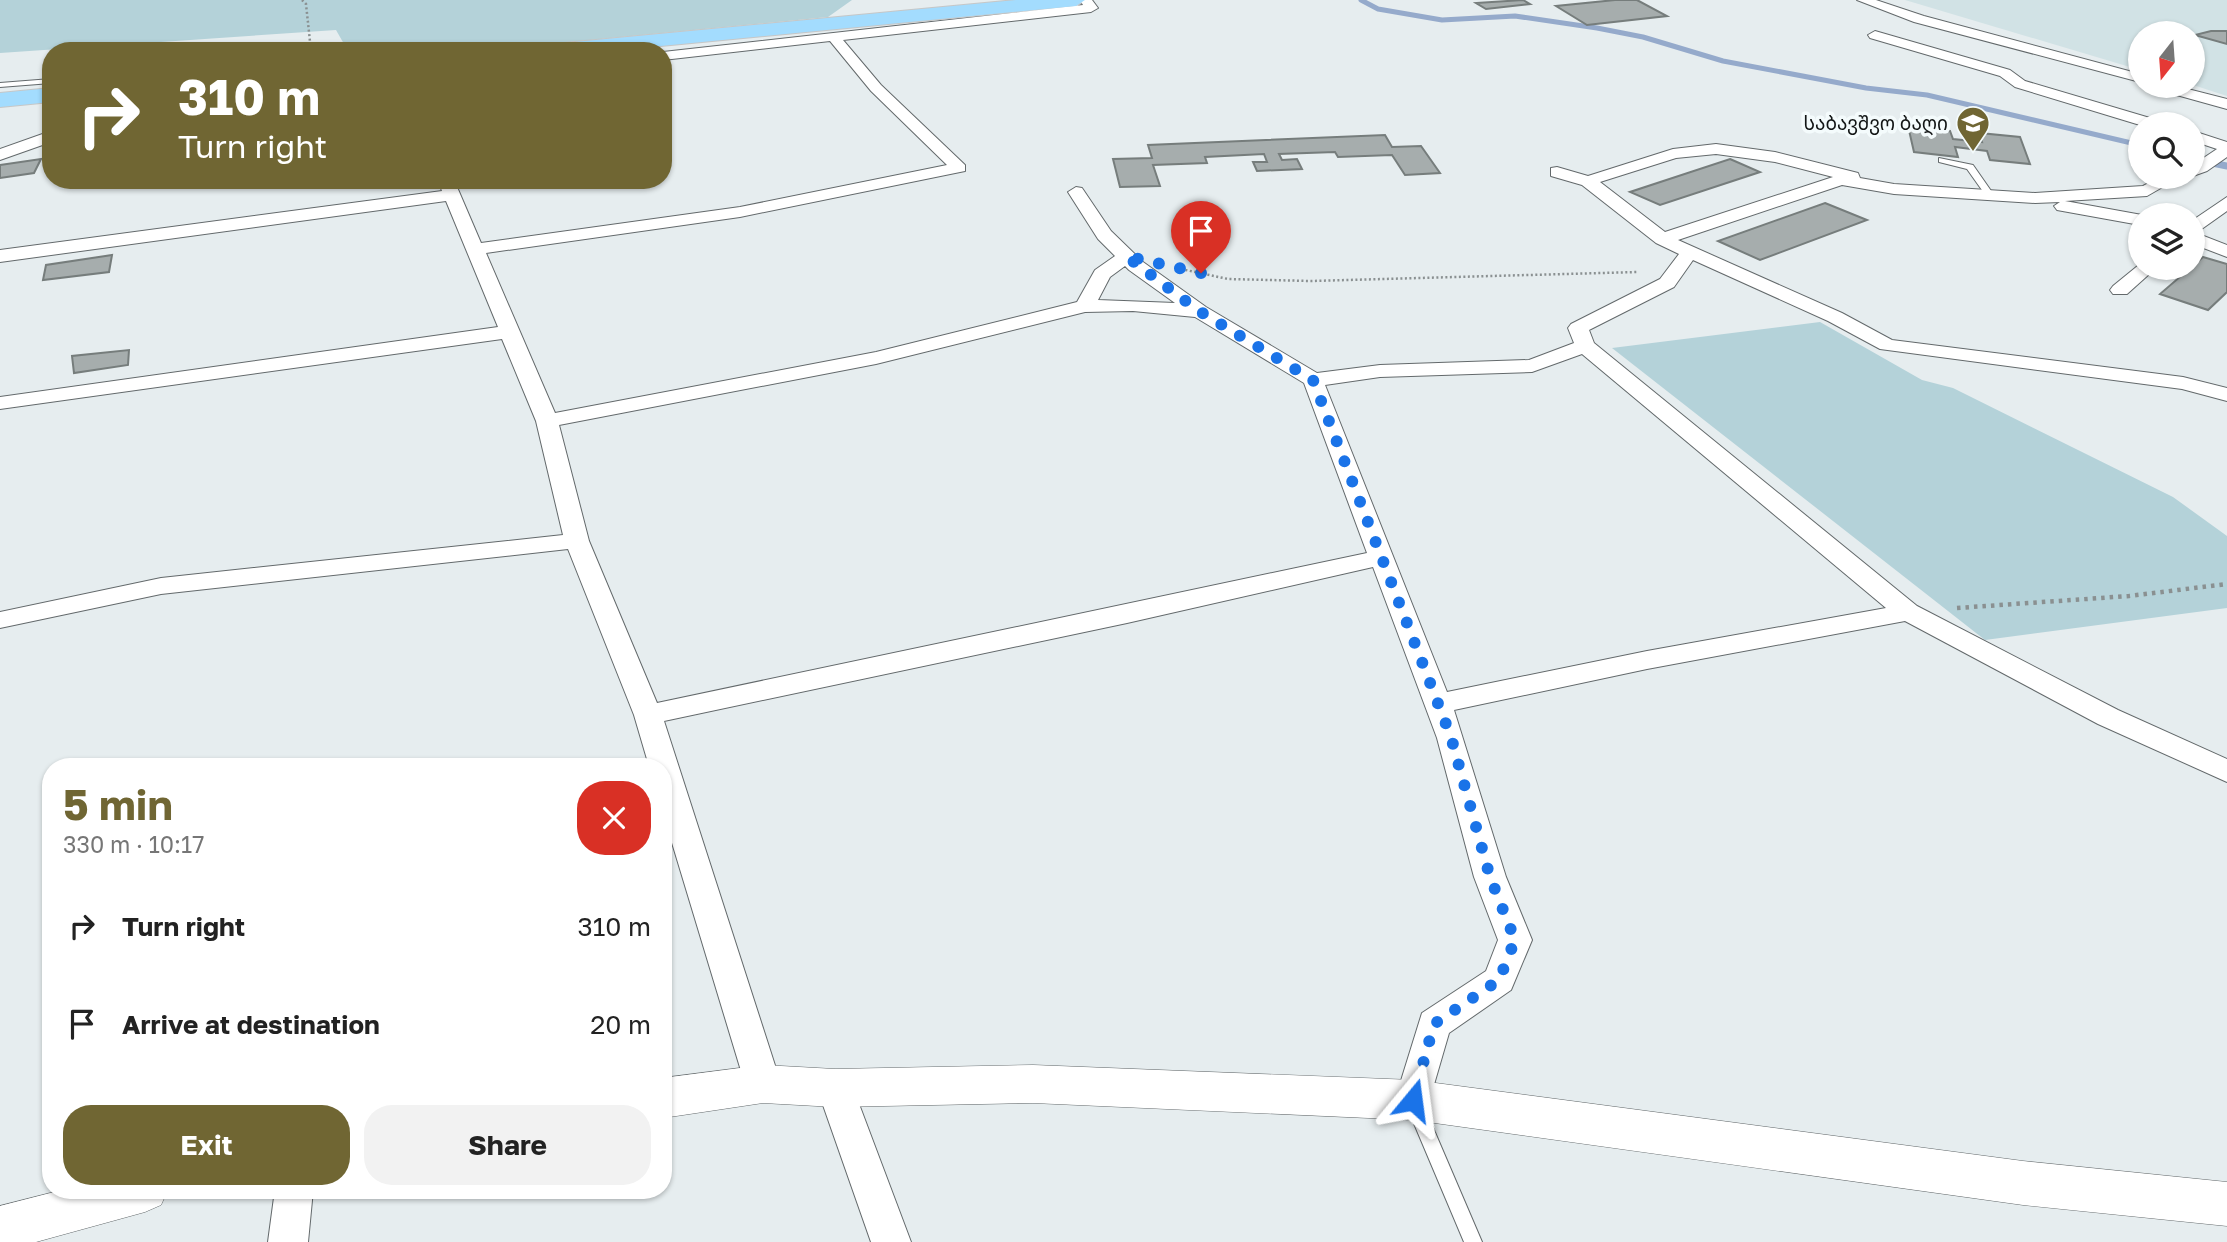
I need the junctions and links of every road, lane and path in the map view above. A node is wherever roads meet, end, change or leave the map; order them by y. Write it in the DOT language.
graph roads {
  1 [pos="302,0"];
  2 [pos="1076,0"];
  3 [pos="1086,0"];
  4 [pos="1863,0"];
  5 [pos="1875,35"];
  6 [pos="835,39"];
  7 [pos="310,42"];
  8 [pos="637,42"];
  9 [pos="672,54"];
  10 [pos="2064,57"];
  11 [pos="2128,75"];
  12 [pos="2012,78"];
  13 [pos="42,82"];
  14 [pos="0,85"];
  15 [pos="42,96"];
  16 [pos="2145,98"];
  17 [pos="2193,98"];
  18 [pos="0,100"];
  19 [pos="2227,104"];
  20 [pos="2124,115"];
  21 [pos="2128,116"];
  22 [pos="42,139"];
  23 [pos="2205,140"];
  24 [pos="2227,148"];
  25 [pos="0,155"];
  26 [pos="1942,160"];
  27 [pos="2205,164"];
  28 [pos="1557,172"];
  29 [pos="1588,181"];
  30 [pos="442,189"];
  31 [pos="449,189"];
  32 [pos="1894,189"];
  33 [pos="2151,189"];
  34 [pos="2147,191"];
  35 [pos="1076,192"];
  36 [pos="1992,198"];
  37 [pos="2227,202"];
  38 [pos="2140,203"];
  39 [pos="2128,218"];
  40 [pos="2205,219"];
  41 [pos="1662,239"];
  42 [pos="2205,243"];
  43 [pos="474,249"];
  44 [pos="2227,252"];
  45 [pos="0,256"];
  46 [pos="1126,256"];
  47 [pos="1683,261"];
  48 [pos="2132,280"];
  49 [pos="2120,290"];
  50 [pos="1086,306"];
  51 [pos="1199,311"];
  52 [pos="508,332"];
  53 [pos="1585,346"];
  54 [pos="1313,380"];
  55 [pos="2227,395"];
  56 [pos="0,403"];
  57 [pos="547,421"];
  58 [pos="577,541"];
  59 [pos="1381,558"];
  60 [pos="2227,584"];
  61 [pos="1908,612"];
  62 [pos="0,620"];
  63 [pos="1438,704"];
  64 [pos="648,715"];
  65 [pos="661,758"];
  66 [pos="2227,771"];
  67 [pos="672,792"];
  68 [pos="763,1084"];
  69 [pos="835,1088"];
  70 [pos="672,1097"];
  71 [pos="1413,1100"];
  72 [pos="112,1199"];
  73 [pos="293,1199"];
  74 [pos="2227,1204"];
  75 [pos="0,1229"];
  76 [pos="288,1242"];
  77 [pos="891,1242"];
  78 [pos="1473,1242"];
  1 -- 7 [label="path"];
  2 -- 8 [label="highway"];
  3 -- 6 [label="street"];
  4 -- 10 [label="street"];
  5 -- 12 [label="street"];
  6 -- 9 [label="street"];
  6 -- 43 [label="street"];
  10 -- 11 [label="street"];
  10 -- 12 [label="street"];
  12 -- 20 [label="street"];
  13 -- 14 [label="lane"];
  15 -- 18 [label="highway"];
  16 -- 20 [label="street"];
  17 -- 19 [label="street"];
  20 -- 21 [label="street"];
  22 -- 25 [label="street"];
  23 -- 24 [label="street"];
  24 -- 27 [label="street"];
  26 -- 36 [label="lane"];
  28 -- 29 [label="street"];
  29 -- 32 [label="street"];
  29 -- 41 [label="street"];
  30 -- 45 [label="street"];
  31 -- 43 [label="street"];
  32 -- 36 [label="street"];
  32 -- 41 [label="street"];
  33 -- 34 [label="street"];
  34 -- 36 [label="street"];
  34 -- 38 [label="street"];
  35 -- 46 [label="street"];
  36 -- 39 [label="street"];
  37 -- 40 [label="street"];
  41 -- 47 [label="street"];
  42 -- 44 [label="street"];
  43 -- 52 [label="street"];
  46 -- 47 [label="path"];
  46 -- 50 [label="street"];
  46 -- 51 [label="street"];
  47 -- 53 [label="street"];
  47 -- 55 [label="street"];
  48 -- 49 [label="street"];
  50 -- 51 [label="street"];
  50 -- 57 [label="street"];
  51 -- 54 [label="street"];
  52 -- 56 [label="street"];
  52 -- 57 [label="street"];
  53 -- 54 [label="street"];
  53 -- 61 [label="street"];
  54 -- 59 [label="street"];
  57 -- 58 [label="street"];
  58 -- 62 [label="street"];
  58 -- 64 [label="street"];
  59 -- 63 [label="street"];
  59 -- 64 [label="street"];
  60 -- 61 [label="path"];
  61 -- 63 [label="street"];
  61 -- 66 [label="street"];
  63 -- 71 [label="street"];
  64 -- 65 [label="street"];
  67 -- 68 [label="street"];
  68 -- 69 [label="street"];
  68 -- 70 [label="street"];
  69 -- 71 [label="street"];
  69 -- 77 [label="street"];
  71 -- 74 [label="street"];
  71 -- 78 [label="lane"];
  72 -- 75 [label="street"];
  73 -- 76 [label="street"];
}
